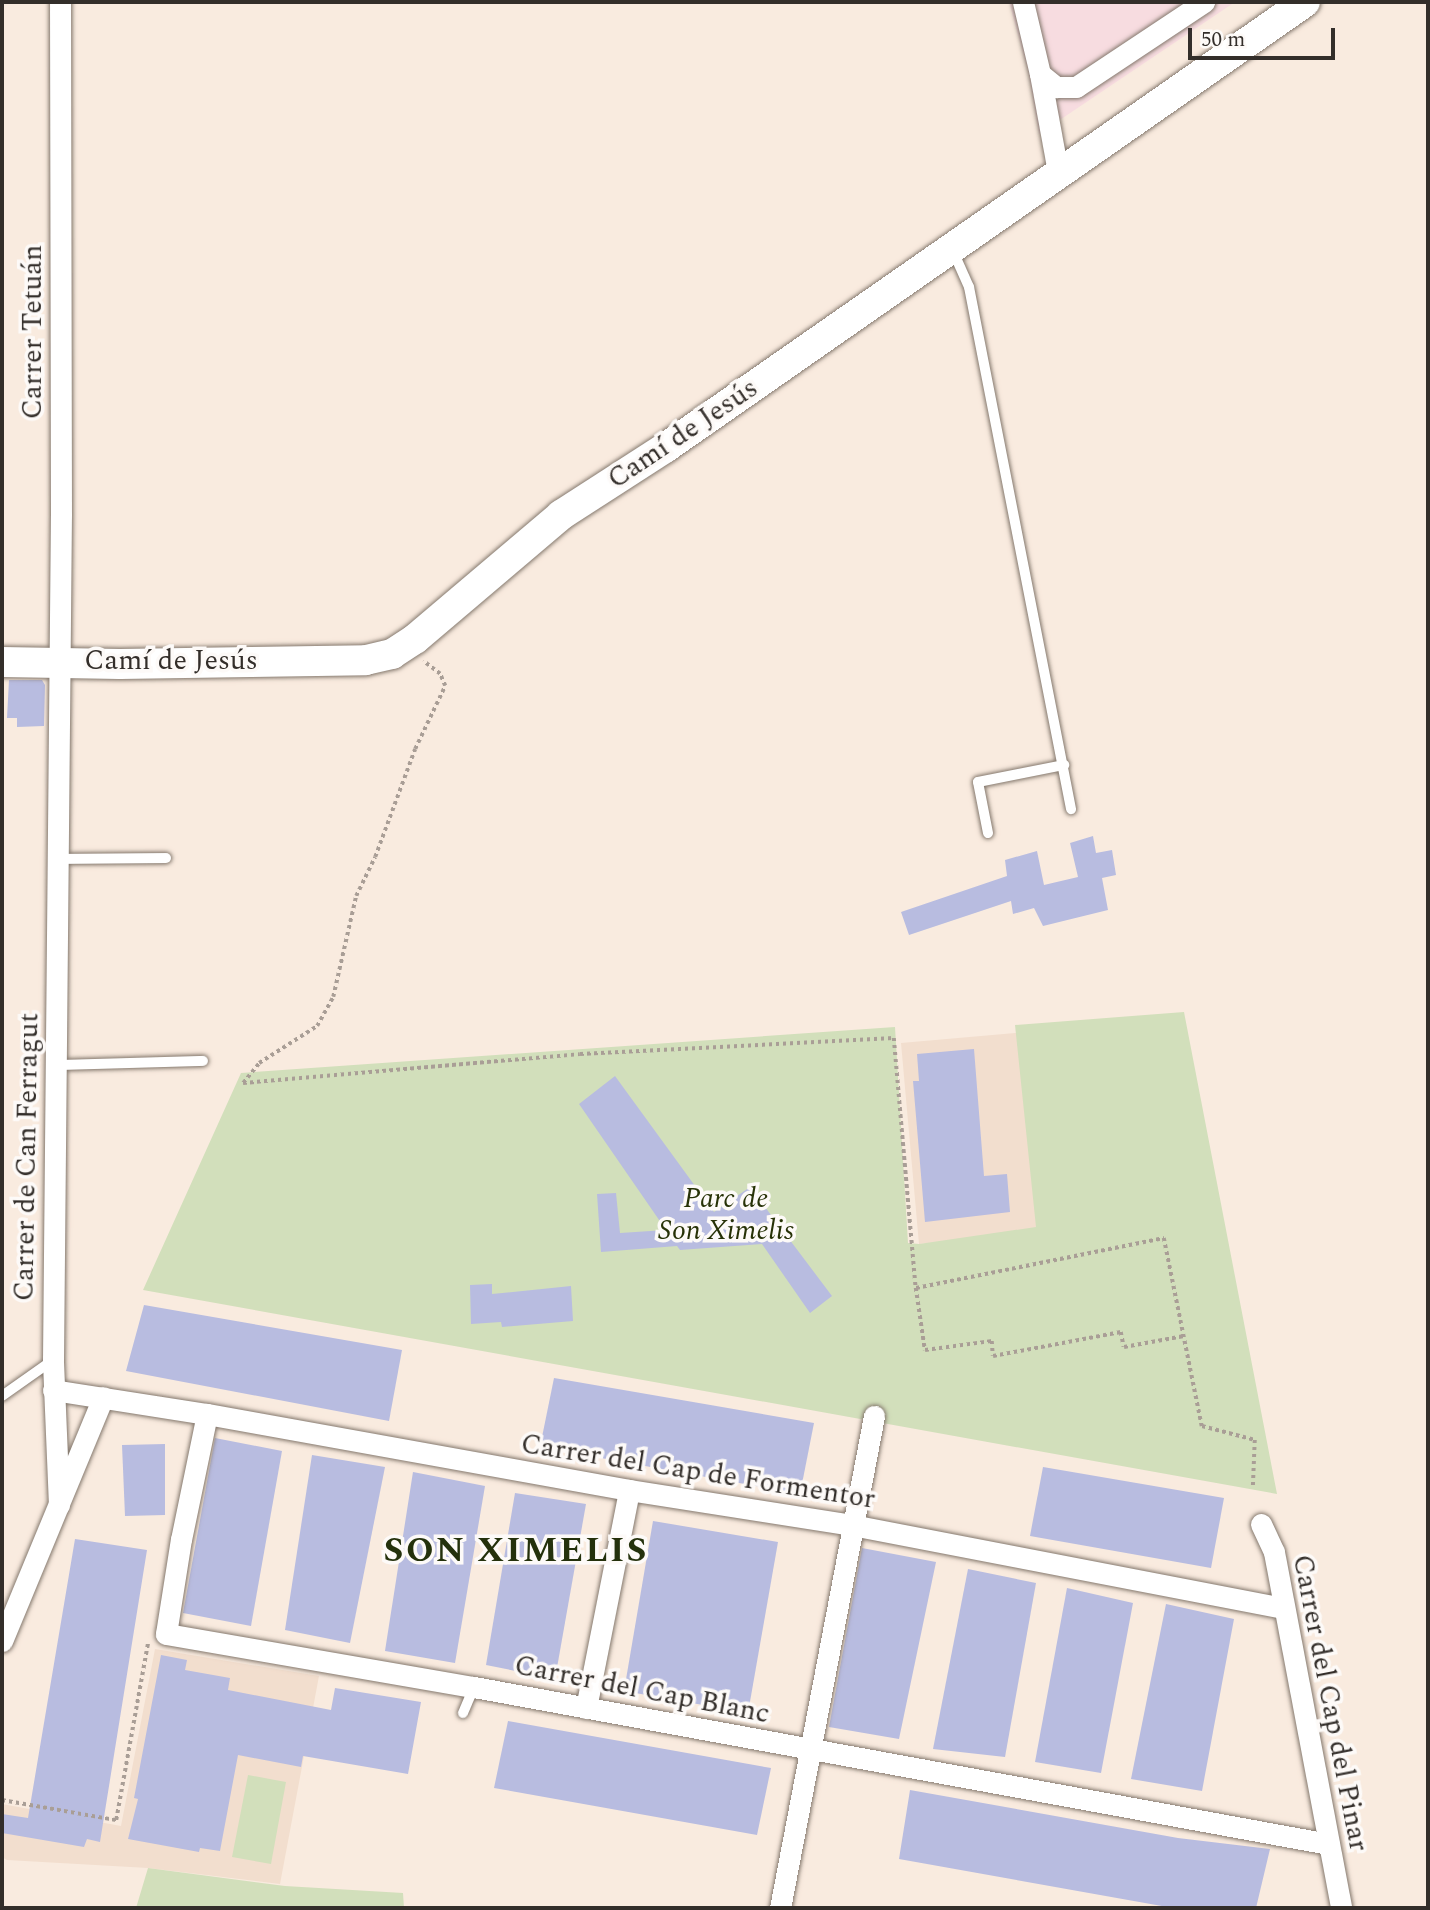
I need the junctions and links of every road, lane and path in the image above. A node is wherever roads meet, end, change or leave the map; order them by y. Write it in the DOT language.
graph roads {
  1 [pos="60,2"];
  2 [pos="1023,2"];
  3 [pos="1204,2"];
  4 [pos="1305,2"];
  5 [pos="1048,81"];
  6 [pos="1058,172"];
  7 [pos="952,248"];
  8 [pos="407,645"];
  9 [pos="2,662"];
  10 [pos="59,662"];
  11 [pos="1064,765"];
  12 [pos="1071,809"];
  13 [pos="988,833"];
  14 [pos="166,858"];
  15 [pos="57,859"];
  16 [pos="203,1061"];
  17 [pos="56,1065"];
  18 [pos="916,1288"];
  19 [pos="1184,1336"];
  20 [pos="53,1360"];
  21 [pos="53,1390"];
  22 [pos="2,1396"];
  23 [pos="103,1397"];
  24 [pos="207,1414"];
  25 [pos="874,1416"];
  26 [pos="1253,1489"];
  27 [pos="629,1490"];
  28 [pos="59,1505"];
  29 [pos="1261,1524"];
  30 [pos="852,1525"];
  31 [pos="1283,1608"];
  32 [pos="166,1634"];
  33 [pos="2,1641"];
  34 [pos="474,1687"];
  35 [pos="586,1708"];
  36 [pos="463,1713"];
  37 [pos="809,1749"];
  38 [pos="2,1800"];
  39 [pos="1329,1844"];
  40 [pos="1345,1904"];
  41 [pos="780,1908"];
  1 -- 10 [label="street, Carrer Tetuán"];
  2 -- 5 [label="street"];
  3 -- 5 [label="street"];
  4 -- 6 [label="street, Camí de Jesús"];
  5 -- 6 [label="street"];
  6 -- 7 [label="street, Camí de Jesús"];
  7 -- 8 [label="street, Camí de Jesús"];
  7 -- 11 [label="lane"];
  8 -- 10 [label="street, Camí de Jesús"];
  8 -- 18 [label="path"];
  9 -- 10 [label="street, Camí de Jesús"];
  10 -- 15 [label="street, Carrer de Can Ferragut"];
  11 -- 12 [label="lane"];
  11 -- 13 [label="lane"];
  14 -- 15 [label="lane"];
  15 -- 17 [label="street, Carrer de Can Ferragut"];
  16 -- 17 [label="lane"];
  17 -- 20 [label="street, Carrer de Can Ferragut"];
  18 -- 19 [label="path"];
  18 -- 19 [label="path"];
  19 -- 26 [label="path"];
  20 -- 21 [label="street, Carrer de Can Ferragut"];
  20 -- 22 [label="lane"];
  21 -- 23 [label="street"];
  21 -- 28 [label="street, Carrer de Can Ferragut"];
  23 -- 24 [label="street, Carrer del Cap de Formentor"];
  23 -- 28 [label="street"];
  24 -- 27 [label="street, Carrer del Cap de Formentor"];
  24 -- 32 [label="street"];
  25 -- 30 [label="street"];
  27 -- 30 [label="street, Carrer del Cap de Formentor"];
  27 -- 35 [label="street"];
  28 -- 33 [label="street, Carrer de Can Ferragut"];
  29 -- 31 [label="street, Carrer del Cap del Pinar"];
  30 -- 31 [label="street, Carrer del Cap de Formentor"];
  30 -- 37 [label="street"];
  31 -- 39 [label="street, Carrer del Cap del Pinar"];
  32 -- 34 [label="street, Carrer del Cap Blanc"];
  32 -- 38 [label="path"];
  34 -- 35 [label="street, Carrer del Cap Blanc"];
  34 -- 36 [label="lane"];
  35 -- 37 [label="street, Carrer del Cap Blanc"];
  37 -- 39 [label="street, Carrer del Cap Blanc"];
  37 -- 41 [label="street"];
  39 -- 40 [label="street, Carrer del Cap del Pinar"];
}
